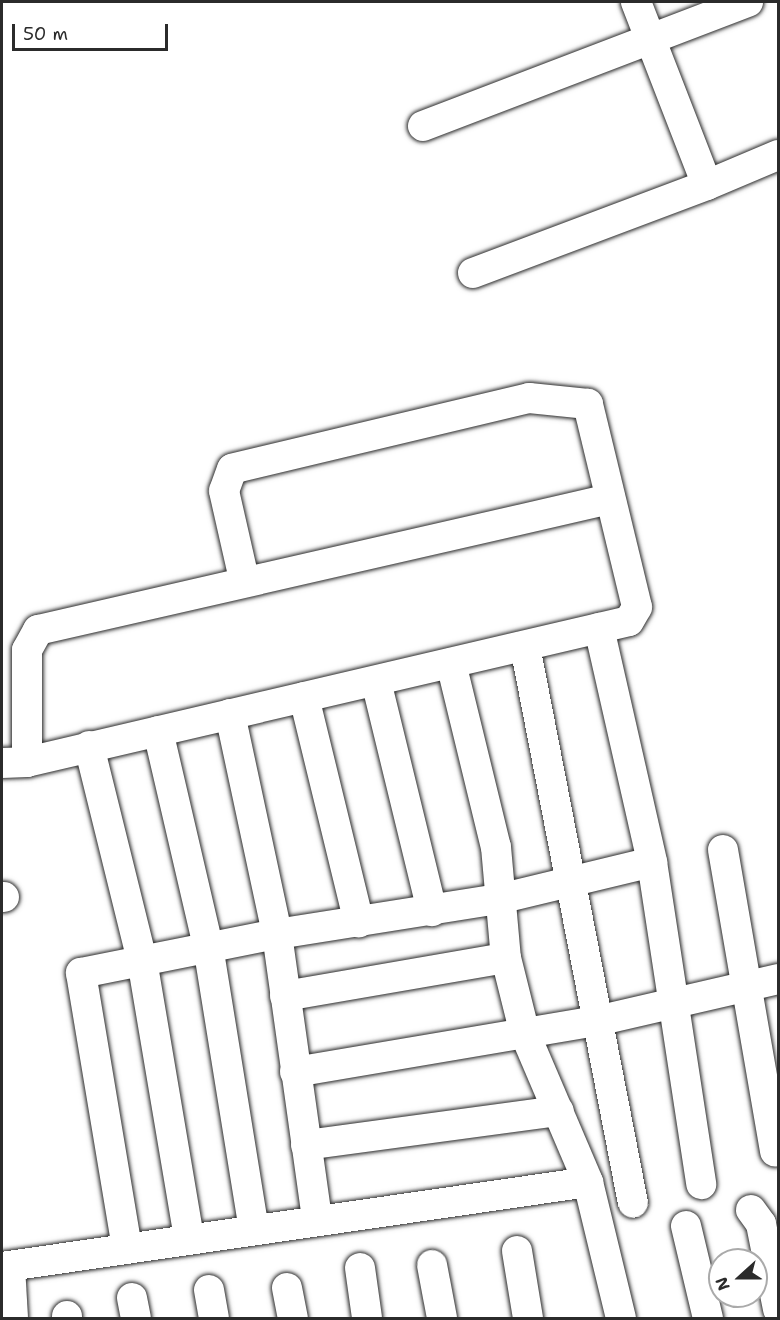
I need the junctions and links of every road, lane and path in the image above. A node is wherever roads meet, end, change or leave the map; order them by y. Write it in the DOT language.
graph roads {
  1 [pos="636,2"];
  2 [pos="748,2"];
  3 [pos="650,39"];
  4 [pos="423,126"];
  5 [pos="778,155"];
  6 [pos="707,184"];
  7 [pos="472,273"];
  8 [pos="610,499"];
  9 [pos="244,579"];
  10 [pos="599,628"];
  11 [pos="525,646"];
  12 [pos="451,663"];
  13 [pos="376,681"];
  14 [pos="304,697"];
  15 [pos="230,714"];
  16 [pos="159,730"];
  17 [pos="89,746"];
  18 [pos="14,762"];
  19 [pos="723,850"];
  20 [pos="652,862"];
  21 [pos="574,878"];
  22 [pos="499,899"];
  23 [pos="432,911"];
  24 [pos="359,922"];
  25 [pos="277,934"];
  26 [pos="208,946"];
  27 [pos="506,958"];
  28 [pos="142,960"];
  29 [pos="764,982"];
  30 [pos="285,996"];
  31 [pos="676,1005"];
  32 [pos="601,1020"];
  33 [pos="525,1034"];
  34 [pos="295,1072"];
  35 [pos="560,1111"];
  36 [pos="306,1145"];
  37 [pos="775,1152"];
  38 [pos="588,1182"];
  39 [pos="701,1184"];
  40 [pos="633,1203"];
  41 [pos="751,1210"];
  42 [pos="316,1220"];
  43 [pos="686,1226"];
  44 [pos="254,1229"];
  45 [pos="189,1239"];
  46 [pos="127,1248"];
  47 [pos="517,1251"];
  48 [pos="432,1265"];
  49 [pos="6,1267"];
  50 [pos="360,1268"];
  51 [pos="287,1288"];
  52 [pos="778,1308"];
  53 [pos="14,1318"];
  54 [pos="292,1318"];
  55 [pos="367,1318"];
  56 [pos="442,1318"];
  57 [pos="528,1318"];
  58 [pos="621,1318"];
  59 [pos="708,1318"];
  1 -- 3 [label="street"];
  2 -- 3 [label="street"];
  3 -- 4 [label="street"];
  3 -- 6 [label="street"];
  5 -- 6 [label="street"];
  6 -- 7 [label="street"];
  8 -- 9 [label="street"];
  8 -- 9 [label="street"];
  8 -- 10 [label="street"];
  9 -- 18 [label="street"];
  10 -- 11 [label="street"];
  10 -- 20 [label="street"];
  11 -- 12 [label="street"];
  11 -- 21 [label="street"];
  12 -- 13 [label="street"];
  12 -- 22 [label="street"];
  13 -- 14 [label="street"];
  13 -- 23 [label="street"];
  14 -- 15 [label="street"];
  14 -- 24 [label="street"];
  15 -- 16 [label="street"];
  15 -- 25 [label="street"];
  16 -- 17 [label="street"];
  16 -- 26 [label="street"];
  17 -- 18 [label="street"];
  17 -- 28 [label="street"];
  19 -- 29 [label="street"];
  20 -- 21 [label="street"];
  20 -- 31 [label="street"];
  21 -- 22 [label="street"];
  21 -- 32 [label="street"];
  22 -- 23 [label="street"];
  22 -- 27 [label="street"];
  23 -- 24 [label="street"];
  24 -- 25 [label="street"];
  25 -- 26 [label="street"];
  25 -- 30 [label="street"];
  26 -- 28 [label="street"];
  26 -- 44 [label="street"];
  27 -- 30 [label="street"];
  27 -- 33 [label="street"];
  28 -- 45 [label="street"];
  28 -- 46 [label="street"];
  29 -- 31 [label="street"];
  29 -- 37 [label="street"];
  30 -- 34 [label="street"];
  31 -- 32 [label="street"];
  31 -- 39 [label="street"];
  32 -- 33 [label="street"];
  32 -- 40 [label="street"];
  33 -- 34 [label="street"];
  33 -- 35 [label="street"];
  34 -- 36 [label="street"];
  35 -- 36 [label="street"];
  35 -- 38 [label="street"];
  36 -- 42 [label="street"];
  38 -- 42 [label="street"];
  38 -- 58 [label="street"];
  41 -- 52 [label="street"];
  42 -- 44 [label="street"];
  43 -- 59 [label="street"];
  44 -- 45 [label="street"];
  45 -- 46 [label="street"];
  46 -- 49 [label="street"];
  47 -- 57 [label="street"];
  48 -- 56 [label="street"];
  49 -- 53 [label="street"];
  50 -- 55 [label="street"];
  51 -- 54 [label="street"];
}
